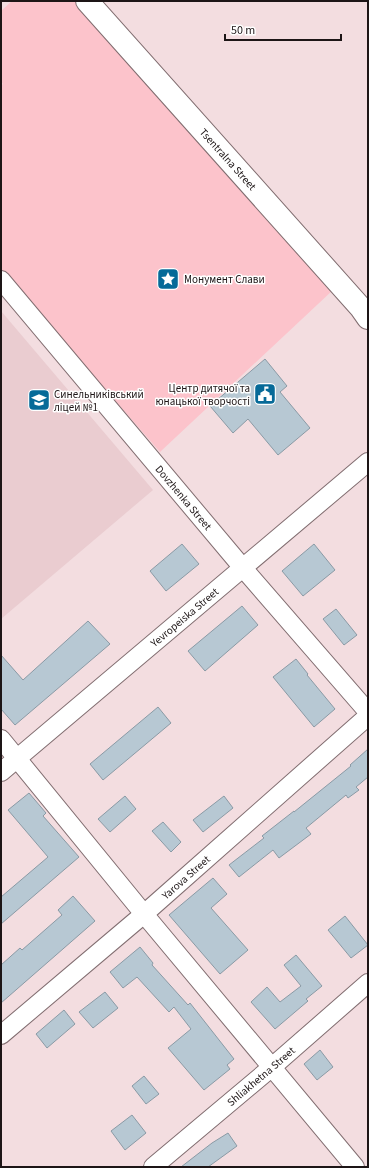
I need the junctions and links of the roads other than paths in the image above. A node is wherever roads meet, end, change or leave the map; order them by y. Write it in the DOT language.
graph roads {
  1 [pos="87,1"];
  2 [pos="1,280"];
  3 [pos="368,318"];
  4 [pos="368,462"];
  5 [pos="243,568"];
  6 [pos="368,712"];
  7 [pos="368,716"];
  8 [pos="1,739"];
  9 [pos="17,758"];
  10 [pos="1,772"];
  11 [pos="144,914"];
  12 [pos="368,983"];
  13 [pos="1,1035"];
  14 [pos="272,1067"];
  15 [pos="152,1167"];
  16 [pos="355,1167"];
  1 -- 3 [label="main road, Tsentralna Street"];
  2 -- 5 [label="street, Dovzhenka Street"];
  4 -- 5 [label="street, Yevropeiska Street"];
  5 -- 6 [label="street, Dovzhenka Street"];
  5 -- 9 [label="street, Yevropeiska Street"];
  7 -- 11 [label="street, Yarova Street"];
  8 -- 9 [label="street"];
  9 -- 10 [label="street, Yevropeiska Street"];
  9 -- 11 [label="street"];
  11 -- 13 [label="street, Yarova Street"];
  11 -- 14 [label="street"];
  12 -- 14 [label="street, Shliakhetna Street"];
  14 -- 15 [label="street, Shliakhetna Street"];
  14 -- 16 [label="street"];
}
